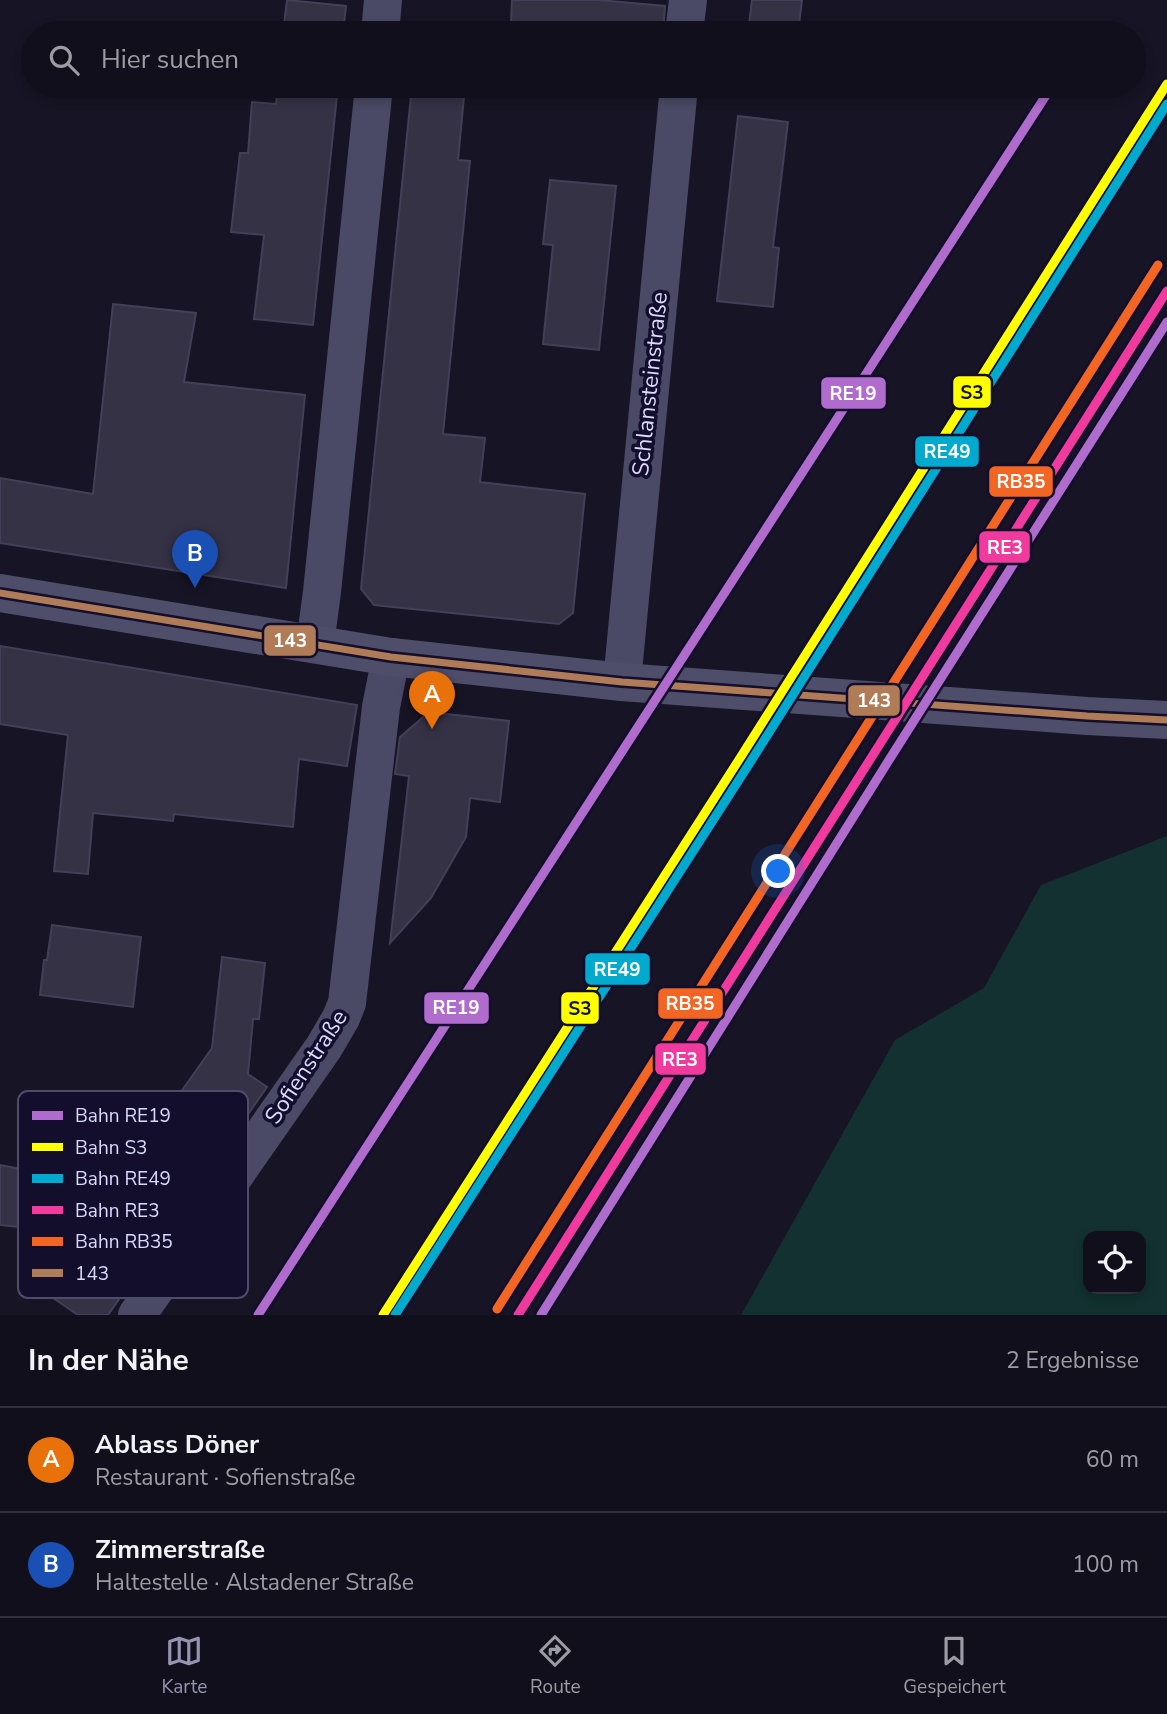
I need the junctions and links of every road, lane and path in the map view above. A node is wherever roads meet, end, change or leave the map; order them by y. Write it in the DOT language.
graph roads {
  1 [pos="383,0"];
  2 [pos="688,0"];
  3 [pos="381,21"];
  4 [pos="685,21"];
  5 [pos="373,98"];
  6 [pos="678,98"];
  7 [pos="0,593"];
  8 [pos="315,644"];
  9 [pos="391,657"];
  10 [pos="622,682"];
  11 [pos="1167,720"];
  12 [pos="248,1156"];
  13 [pos="149,1298"];
  14 [pos="137,1315"];
  1 -- 3 [label="street"];
  2 -- 4 [label="street"];
  5 -- 8 [label="street"];
  6 -- 10 [label="street, Schlansteinstraße"];
  7 -- 8 [label="street"];
  8 -- 9 [label="street"];
  9 -- 10 [label="street"];
  9 -- 12 [label="street, Sofienstraße"];
  10 -- 11 [label="street"];
  13 -- 14 [label="street, Sofienstraße"];
}
